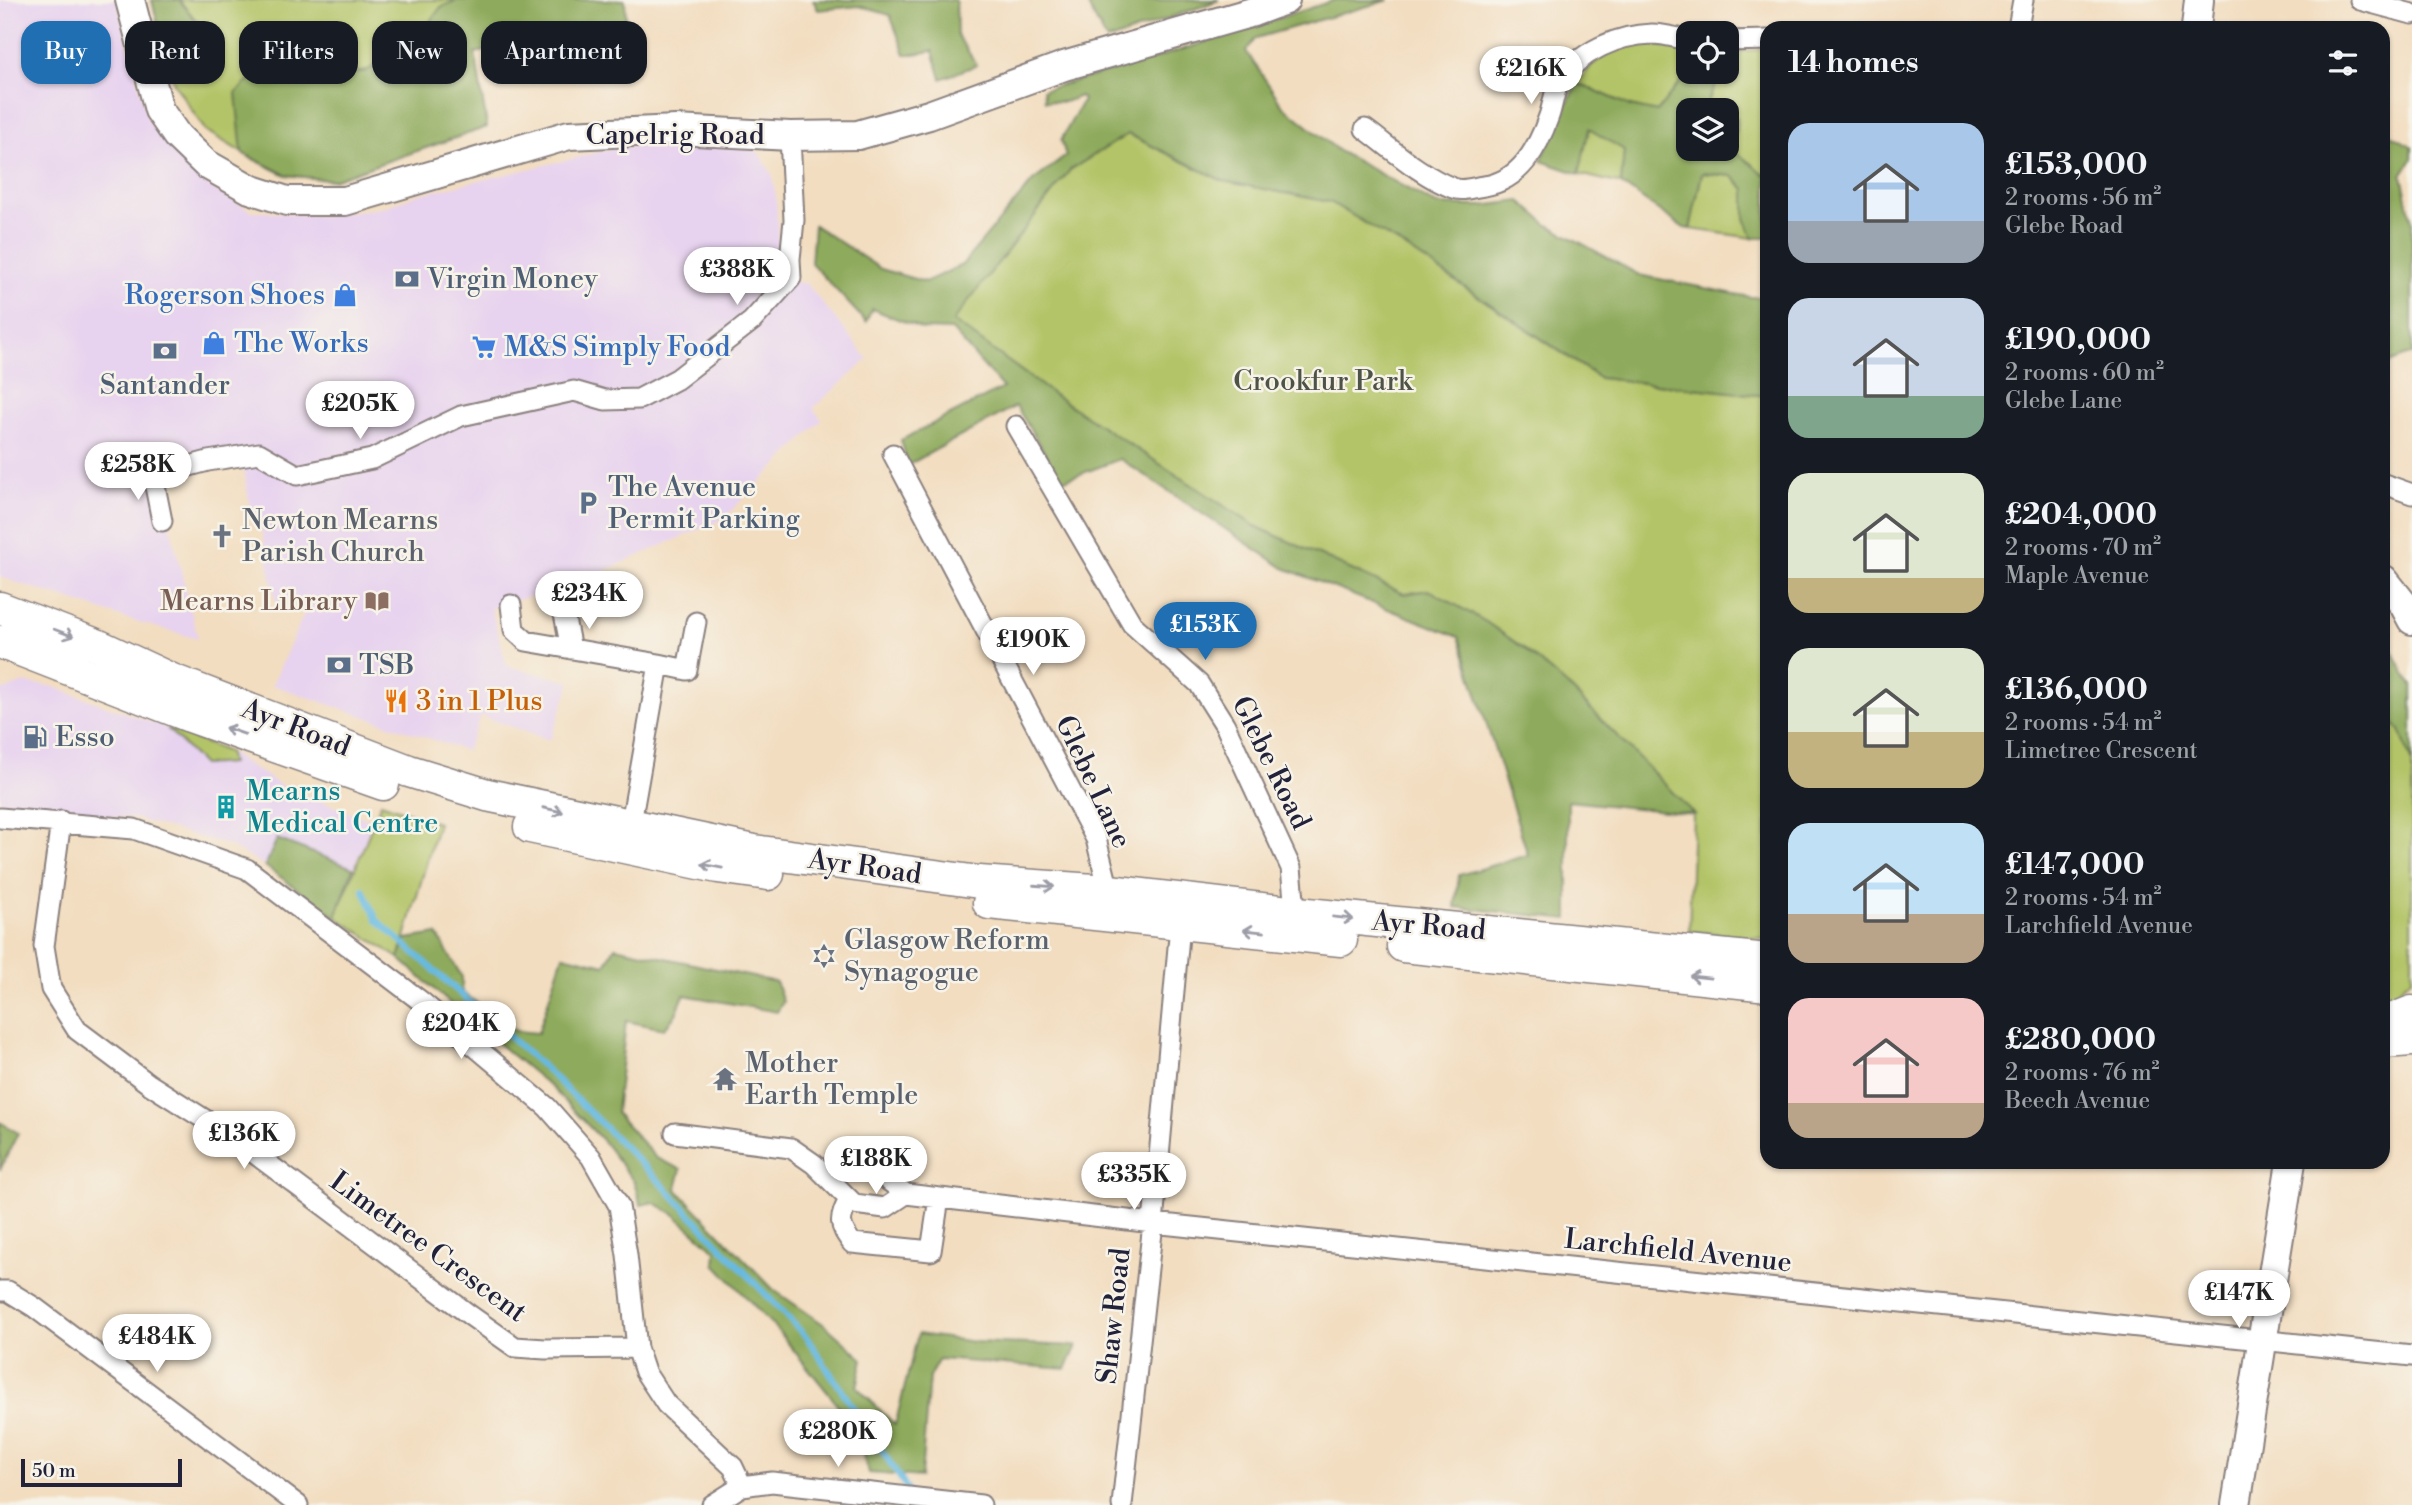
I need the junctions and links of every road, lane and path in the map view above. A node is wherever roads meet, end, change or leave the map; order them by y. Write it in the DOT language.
graph roads {
  1 [pos="130,0"];
  2 [pos="1284,0"];
  3 [pos="2023,0"];
  4 [pos="2199,0"];
  5 [pos="2360,0"];
  6 [pos="2412,14"];
  7 [pos="2019,21"];
  8 [pos="2197,21"];
  9 [pos="1676,38"];
  10 [pos="1760,40"];
  11 [pos="1739,41"];
  12 [pos="1364,130"];
  13 [pos="790,136"];
  14 [pos="1016,426"];
  15 [pos="893,454"];
  16 [pos="2390,486"];
  17 [pos="2412,494"];
  18 [pos="162,521"];
  19 [pos="2390,588"];
  20 [pos="560,594"];
  21 [pos="511,605"];
  22 [pos="0,608"];
  23 [pos="2412,620"];
  24 [pos="696,622"];
  25 [pos="0,642"];
  26 [pos="571,649"];
  27 [pos="659,664"];
  28 [pos="0,818"];
  29 [pos="61,821"];
  30 [pos="628,838"];
  31 [pos="1109,904"];
  32 [pos="1181,912"];
  33 [pos="1296,924"];
  34 [pos="1760,959"];
  35 [pos="1760,984"];
  36 [pos="2412,1012"];
  37 [pos="2390,1021"];
  38 [pos="2412,1040"];
  39 [pos="2390,1042"];
  40 [pos="675,1133"];
  41 [pos="869,1166"];
  42 [pos="2290,1169"];
  43 [pos="906,1194"];
  44 [pos="939,1198"];
  45 [pos="849,1199"];
  46 [pos="1153,1223"];
  47 [pos="0,1291"];
  48 [pos="2262,1341"];
  49 [pos="637,1348"];
  50 [pos="2412,1356"];
  51 [pos="742,1486"];
  52 [pos="298,1505"];
  53 [pos="712,1505"];
  54 [pos="981,1505"];
  55 [pos="1122,1505"];
  56 [pos="2236,1505"];
  1 -- 13 [label="street, Capelrig Road"];
  2 -- 13 [label="street, Capelrig Road"];
  3 -- 7 [label="street"];
  4 -- 8 [label="street"];
  5 -- 6 [label="street"];
  9 -- 12 [label="street"];
  10 -- 11 [label="street"];
  13 -- 18 [label="street"];
  14 -- 33 [label="street, Glebe Road"];
  15 -- 31 [label="street, Glebe Lane"];
  16 -- 17 [label="street"];
  19 -- 23 [label="street"];
  20 -- 26 [label="street"];
  21 -- 26 [label="street"];
  22 -- 30 [label="main road, Ayr Road, one-way"];
  24 -- 27 [label="street"];
  30 -- 25 [label="main road, Ayr Road, one-way"];
  26 -- 27 [label="street"];
  27 -- 30 [label="street"];
  28 -- 29 [label="street"];
  29 -- 49 [label="street"];
  29 -- 49 [label="street, Limetree Crescent"];
  30 -- 31 [label="main road, Ayr Road"];
  31 -- 32 [label="main road, Ayr Road"];
  32 -- 33 [label="main road, Ayr Road"];
  32 -- 46 [label="street, Shaw Road"];
  33 -- 34 [label="main road, Ayr Road, one-way"];
  35 -- 33 [label="main road, Ayr Road, one-way"];
  36 -- 37 [label="main road"];
  38 -- 39 [label="main road"];
  40 -- 45 [label="street"];
  41 -- 43 [label="street"];
  42 -- 48 [label="street"];
  43 -- 44 [label="street, Larchfield Avenue"];
  43 -- 45 [label="street"];
  44 -- 45 [label="street"];
  44 -- 46 [label="street, Larchfield Avenue"];
  46 -- 48 [label="street, Larchfield Avenue"];
  46 -- 55 [label="street, Shaw Road"];
  47 -- 52 [label="street"];
  48 -- 50 [label="street, Larchfield Avenue"];
  48 -- 56 [label="street"];
  49 -- 51 [label="street"];
  51 -- 53 [label="street"];
  51 -- 54 [label="street"];
}
